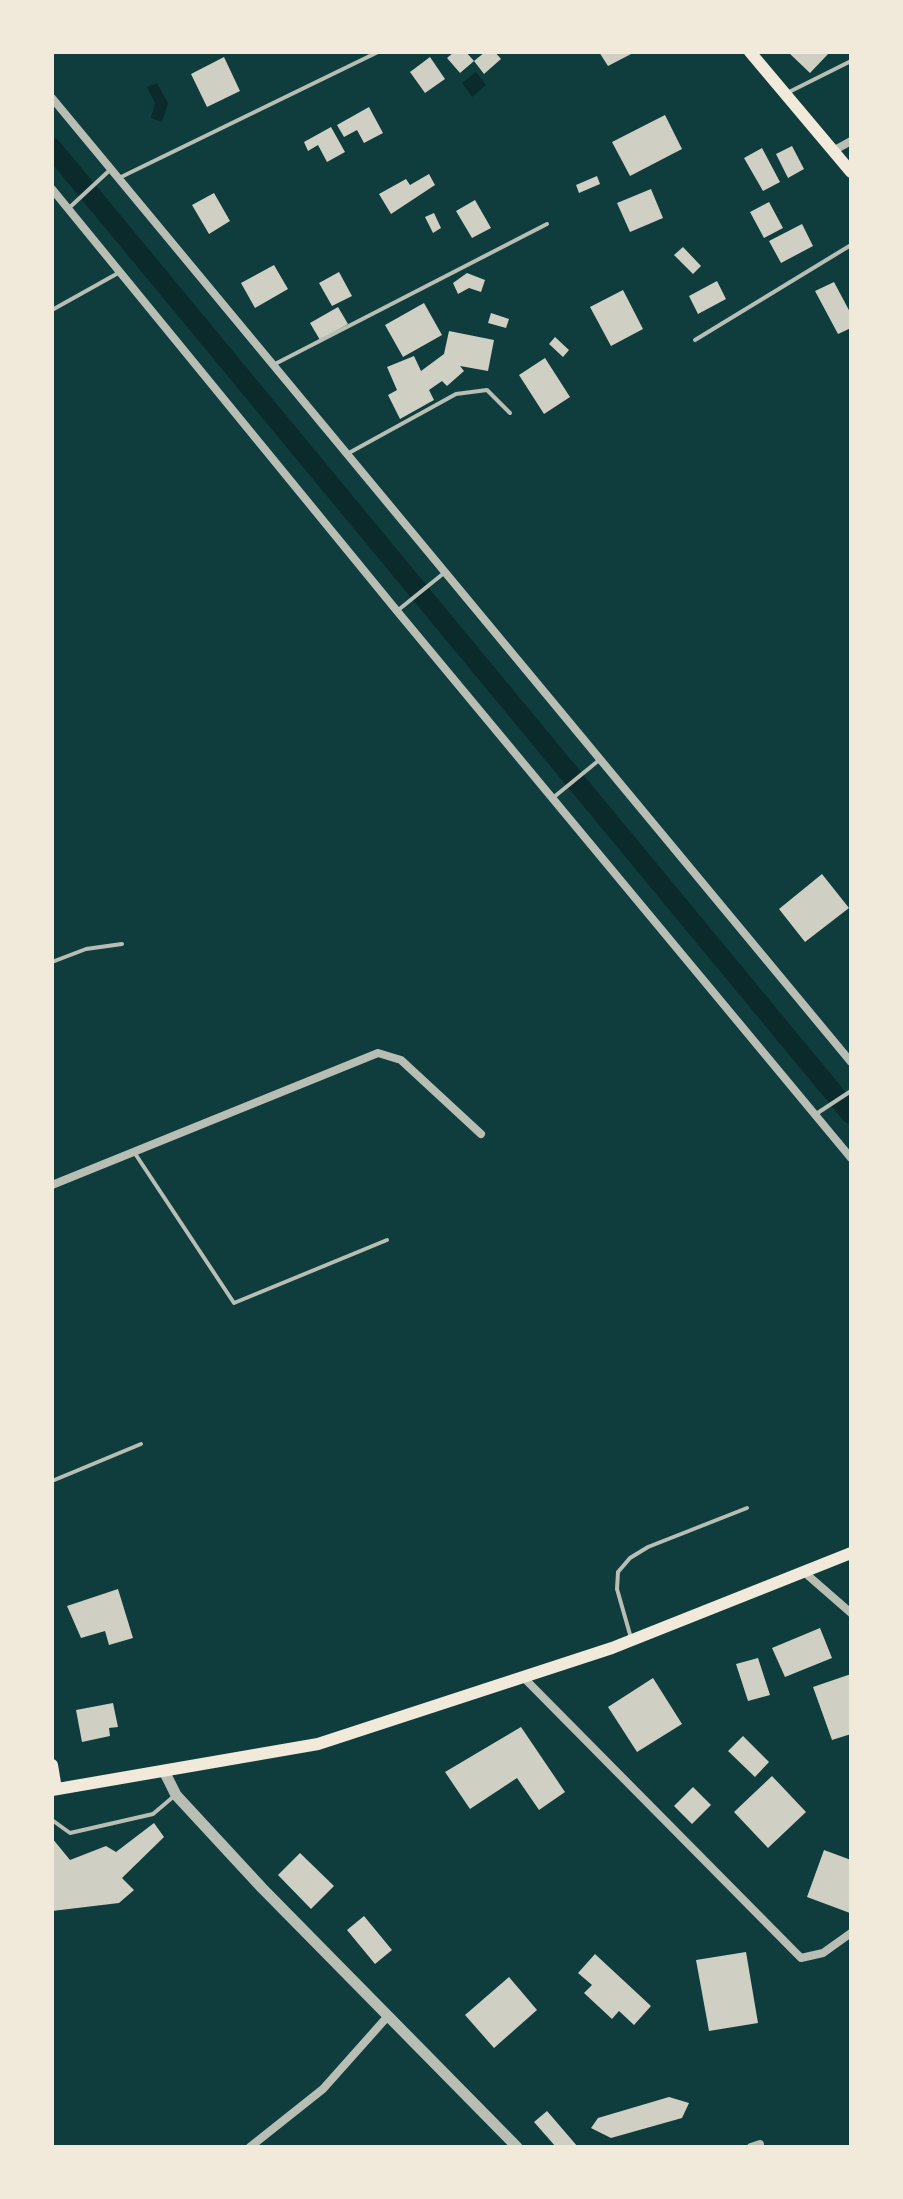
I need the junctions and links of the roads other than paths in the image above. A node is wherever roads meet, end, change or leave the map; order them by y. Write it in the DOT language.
graph roads {
  1 [pos="378,52"];
  2 [pos="750,52"];
  3 [pos="851,61"];
  4 [pos="785,94"];
  5 [pos="52,98"];
  6 [pos="851,141"];
  7 [pos="833,151"];
  8 [pos="111,169"];
  9 [pos="851,172"];
  10 [pos="119,178"];
  11 [pos="52,189"];
  12 [pos="69,208"];
  13 [pos="547,224"];
  14 [pos="851,245"];
  15 [pos="122,271"];
  16 [pos="52,310"];
  17 [pos="695,340"];
  18 [pos="275,364"];
  19 [pos="510,413"];
  20 [pos="347,454"];
  21 [pos="444,573"];
  22 [pos="397,611"];
  23 [pos="598,761"];
  24 [pos="552,798"];
  25 [pos="122,944"];
  26 [pos="52,962"];
  27 [pos="851,1062"];
  28 [pos="851,1091"];
  29 [pos="814,1115"];
  30 [pos="481,1134"];
  31 [pos="133,1151"];
  32 [pos="851,1158"];
  33 [pos="52,1185"];
  34 [pos="387,1240"];
  35 [pos="141,1444"];
  36 [pos="52,1481"];
  37 [pos="747,1508"];
  38 [pos="851,1553"];
  39 [pos="804,1572"];
  40 [pos="851,1613"];
  41 [pos="632,1640"];
  42 [pos="523,1677"];
  43 [pos="52,1765"];
  44 [pos="165,1773"];
  45 [pos="54,1790"];
  46 [pos="176,1795"];
  47 [pos="52,1820"];
  48 [pos="851,1933"];
  49 [pos="388,2016"];
  50 [pos="250,2147"];
  51 [pos="517,2147"];
  1 -- 10 [label="lane"];
  2 -- 4 [label="main road"];
  3 -- 4 [label="lane"];
  4 -- 7 [label="main road"];
  5 -- 8 [label="street"];
  6 -- 7 [label="street"];
  7 -- 9 [label="main road"];
  8 -- 10 [label="street"];
  8 -- 12 [label="lane"];
  10 -- 18 [label="street"];
  11 -- 12 [label="street"];
  12 -- 15 [label="street"];
  13 -- 18 [label="lane"];
  14 -- 17 [label="lane"];
  15 -- 16 [label="lane"];
  15 -- 22 [label="street"];
  18 -- 20 [label="street"];
  19 -- 20 [label="lane"];
  20 -- 21 [label="street"];
  21 -- 22 [label="lane"];
  21 -- 23 [label="street"];
  22 -- 24 [label="street"];
  23 -- 24 [label="lane"];
  23 -- 27 [label="street"];
  24 -- 29 [label="street"];
  25 -- 26 [label="lane"];
  28 -- 29 [label="lane"];
  29 -- 32 [label="street"];
  30 -- 31 [label="street"];
  31 -- 33 [label="street"];
  31 -- 34 [label="lane"];
  35 -- 36 [label="lane"];
  37 -- 41 [label="lane"];
  38 -- 39 [label="main road"];
  39 -- 40 [label="street"];
  39 -- 41 [label="main road"];
  41 -- 42 [label="main road"];
  42 -- 44 [label="main road"];
  42 -- 48 [label="street"];
  43 -- 45 [label="main road"];
  44 -- 45 [label="main road"];
  44 -- 46 [label="street"];
  46 -- 47 [label="lane"];
  46 -- 49 [label="street"];
  49 -- 50 [label="street"];
  49 -- 51 [label="street"];
}
